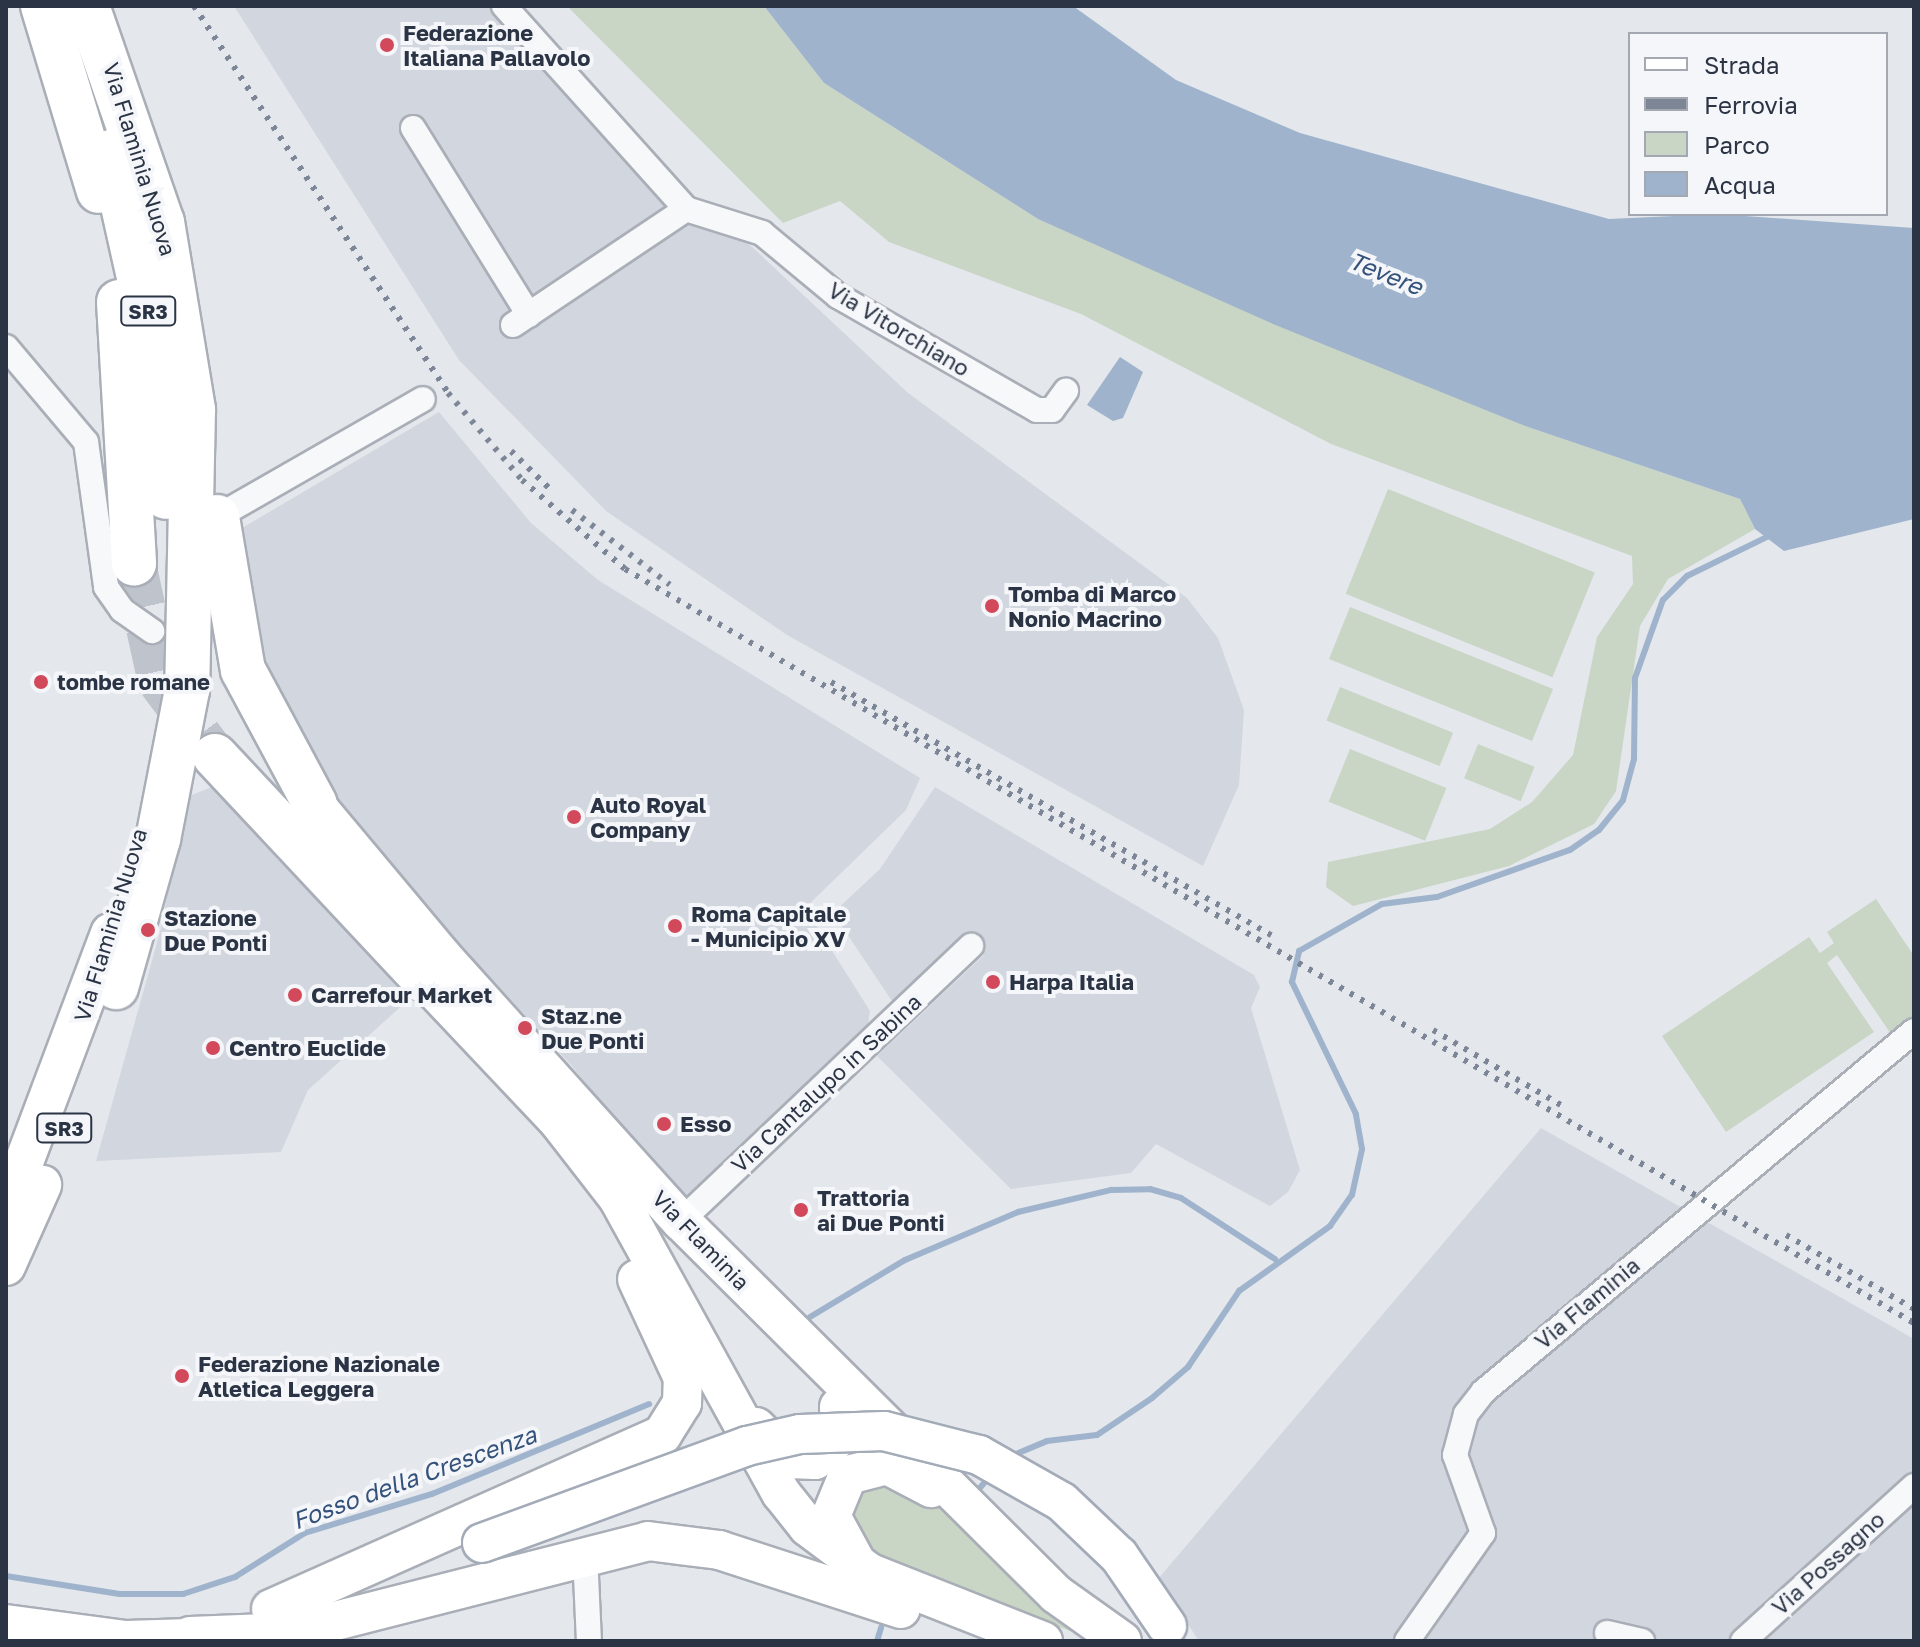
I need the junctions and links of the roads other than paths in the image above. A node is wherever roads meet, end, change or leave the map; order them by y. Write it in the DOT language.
graph roads {
  1 [pos="43,6"];
  2 [pos="59,6"];
  3 [pos="87,6"];
  4 [pos="504,6"];
  5 [pos="413,128"];
  6 [pos="686,209"];
  7 [pos="6,347"];
  8 [pos="1066,391"];
  9 [pos="423,399"];
  10 [pos="193,410"];
  11 [pos="217,517"];
  12 [pos="134,564"];
  13 [pos="161,630"];
  14 [pos="215,756"];
  15 [pos="315,804"];
  16 [pos="971,946"];
  17 [pos="423,978"];
  18 [pos="116,987"];
  19 [pos="1914,1031"];
  20 [pos="559,1122"];
  21 [pos="6,1210"];
  22 [pos="681,1221"];
  23 [pos="6,1266"];
  24 [pos="820,1361"];
  25 [pos="733,1401"];
  26 [pos="640,1450"];
  27 [pos="1914,1486"];
  28 [pos="962,1503"];
  29 [pos="585,1554"];
  30 [pos="870,1573"];
  31 [pos="271,1609"];
  32 [pos="6,1622"];
  33 [pos="1607,1633"];
  34 [pos="1025,1634"];
  35 [pos="1171,1634"];
  36 [pos="190,1636"];
  37 [pos="589,1641"];
  38 [pos="1122,1641"];
  39 [pos="1407,1641"];
  40 [pos="1642,1641"];
  41 [pos="1743,1641"];
  1 -- 12 [label="highway"];
  2 -- 13 [label="highway, SR3"];
  3 -- 10 [label="highway, Via Flaminia Nuova / SR3"];
  4 -- 6 [label="street"];
  5 -- 6 [label="street"];
  6 -- 8 [label="street, Via Vitorchiano"];
  7 -- 13 [label="street"];
  9 -- 11 [label="street"];
  10 -- 11 [label="highway"];
  10 -- 18 [label="highway, SR3"];
  11 -- 15 [label="highway"];
  13 -- 21 [label="main road, Via Flaminia Nuova / SR3"];
  14 -- 17 [label="highway"];
  15 -- 22 [label="main road, Via Flaminia"];
  16 -- 22 [label="street, Via Cantalupo in Sabina"];
  17 -- 20 [label="main road, Via Flaminia"];
  18 -- 23 [label="main road, Via Flaminia Nuova / SR3"];
  19 -- 39 [label="street, Via Flaminia"];
  20 -- 25 [label="main road, Via Flaminia"];
  20 -- 26 [label="main road"];
  22 -- 24 [label="main road, Via Flaminia"];
  24 -- 25 [label="main road"];
  24 -- 28 [label="main road, Via Flaminia"];
  25 -- 30 [label="main road, Via Flaminia"];
  26 -- 29 [label="main road"];
  26 -- 31 [label="main road"];
  27 -- 41 [label="street, Via Possagno"];
  28 -- 30 [label="main road"];
  28 -- 38 [label="main road, Via Flaminia"];
  29 -- 34 [label="main road"];
  29 -- 36 [label="main road"];
  29 -- 37 [label="street"];
  30 -- 34 [label="main road, Via Flaminia"];
  31 -- 35 [label="main road, bridge"];
  31 -- 36 [label="main road"];
  32 -- 36 [label="street"];
  33 -- 40 [label="street"];
}
